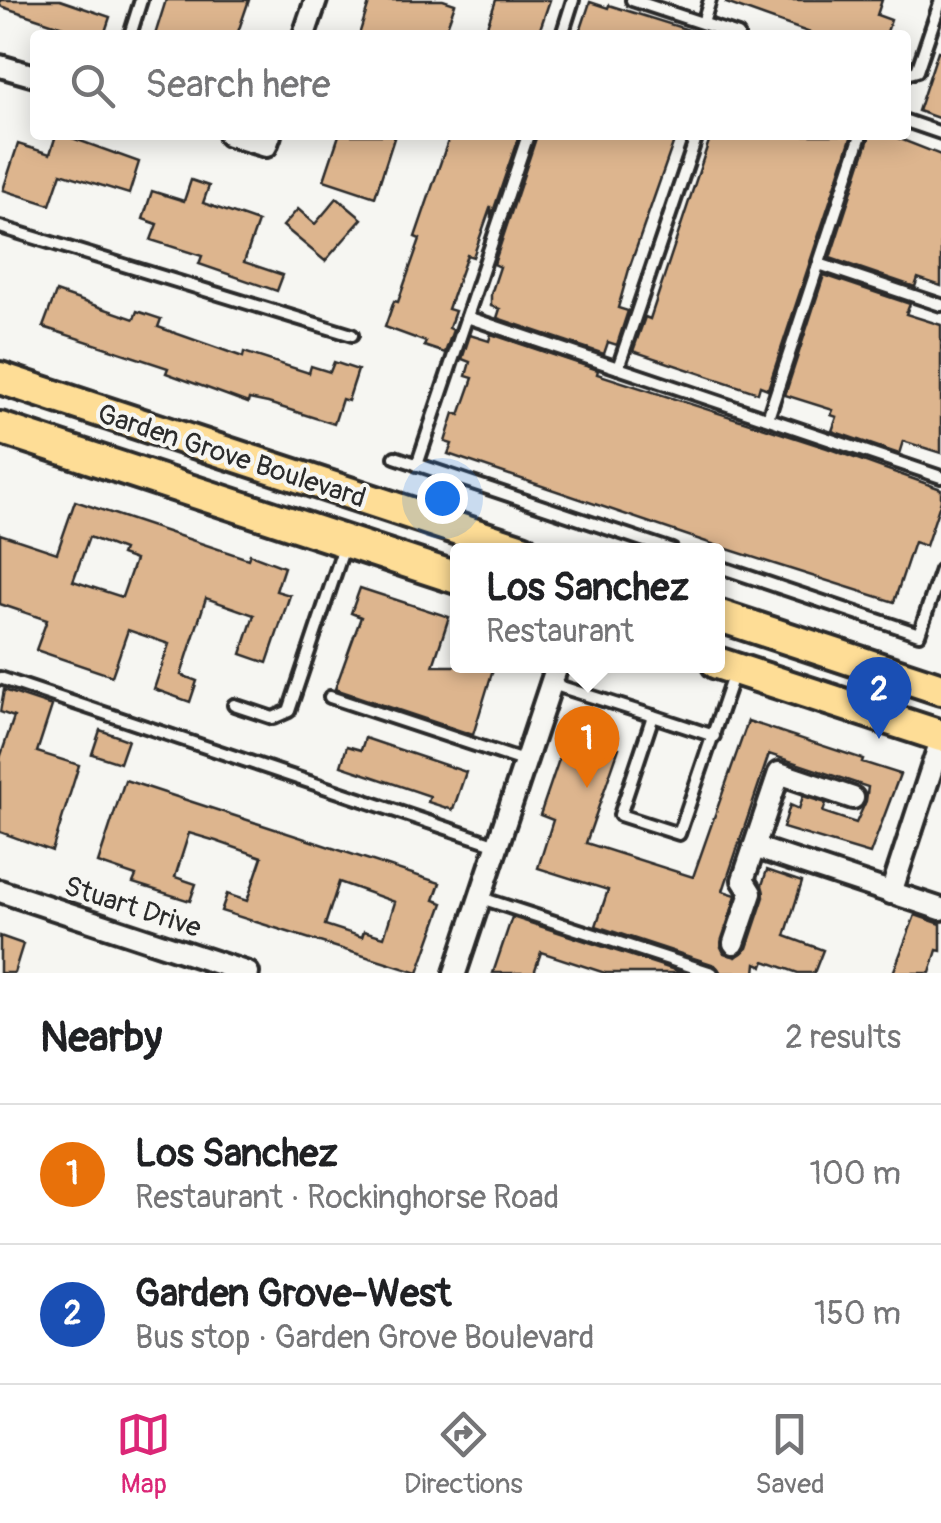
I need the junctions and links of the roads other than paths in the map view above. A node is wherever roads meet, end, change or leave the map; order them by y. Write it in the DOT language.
graph roads {
  1 [pos="141,0"];
  2 [pos="316,0"];
  3 [pos="573,0"];
  4 [pos="632,0"];
  5 [pos="710,0"];
  6 [pos="940,8"];
  7 [pos="703,24"];
  8 [pos="132,30"];
  9 [pos="306,30"];
  10 [pos="564,30"];
  11 [pos="721,30"];
  12 [pos="0,66"];
  13 [pos="911,73"];
  14 [pos="30,75"];
  15 [pos="911,124"];
  16 [pos="941,133"];
  17 [pos="526,140"];
  18 [pos="695,140"];
  19 [pos="859,140"];
  20 [pos="0,227"];
  21 [pos="819,264"];
  22 [pos="941,305"];
  23 [pos="467,317"];
  24 [pos="352,336"];
  25 [pos="618,368"];
  26 [pos="0,378"];
  27 [pos="768,418"];
  28 [pos="0,428"];
  29 [pos="394,457"];
  30 [pos="417,464"];
  31 [pos="941,476"];
  32 [pos="346,541"];
  33 [pos="501,543"];
  34 [pos="651,543"];
  35 [pos="725,569"];
  36 [pos="941,570"];
  37 [pos="450,576"];
  38 [pos="725,618"];
  39 [pos="726,666"];
  40 [pos="725,673"];
  41 [pos="554,674"];
  42 [pos="0,678"];
  43 [pos="941,689"];
  44 [pos="330,697"];
  45 [pos="234,705"];
  46 [pos="653,716"];
  47 [pos="714,736"];
  48 [pos="941,738"];
  49 [pos="526,762"];
  50 [pos="852,798"];
  51 [pos="498,846"];
  52 [pos="754,847"];
  53 [pos="0,890"];
  54 [pos="891,893"];
  55 [pos="482,898"];
  56 [pos="941,909"];
  57 [pos="734,943"];
  58 [pos="248,973"];
  59 [pos="454,973"];
  60 [pos="712,973"];
  1 -- 8 [label="lane"];
  2 -- 9 [label="street"];
  3 -- 10 [label="lane"];
  4 -- 7 [label="lane"];
  5 -- 7 [label="lane"];
  6 -- 13 [label="lane"];
  7 -- 11 [label="lane"];
  12 -- 14 [label="street"];
  15 -- 16 [label="lane"];
  17 -- 23 [label="lane"];
  18 -- 25 [label="lane"];
  19 -- 21 [label="lane"];
  20 -- 24 [label="lane"];
  21 -- 22 [label="lane"];
  21 -- 27 [label="lane"];
  23 -- 25 [label="lane"];
  23 -- 30 [label="lane"];
  25 -- 27 [label="lane"];
  26 -- 33 [label="main road, Garden Grove Boulevard"];
  27 -- 31 [label="lane"];
  28 -- 32 [label="main road, Garden Grove Boulevard"];
  29 -- 30 [label="lane"];
  30 -- 34 [label="lane"];
  32 -- 37 [label="main road, Garden Grove Boulevard"];
  32 -- 45 [label="lane"];
  35 -- 36 [label="lane"];
  38 -- 43 [label="main road"];
  39 -- 48 [label="main road"];
  40 -- 47 [label="lane"];
  41 -- 46 [label="lane"];
  41 -- 49 [label="street"];
  42 -- 51 [label="lane"];
  44 -- 49 [label="lane"];
  46 -- 47 [label="lane"];
  46 -- 47 [label="lane"];
  48 -- 54 [label="street"];
  49 -- 51 [label="street"];
  50 -- 52 [label="street"];
  51 -- 55 [label="street"];
  52 -- 54 [label="street"];
  52 -- 57 [label="street"];
  53 -- 58 [label="street, Stuart Drive"];
  54 -- 56 [label="street"];
  55 -- 59 [label="street"];
  55 -- 60 [label="lane"];
}
